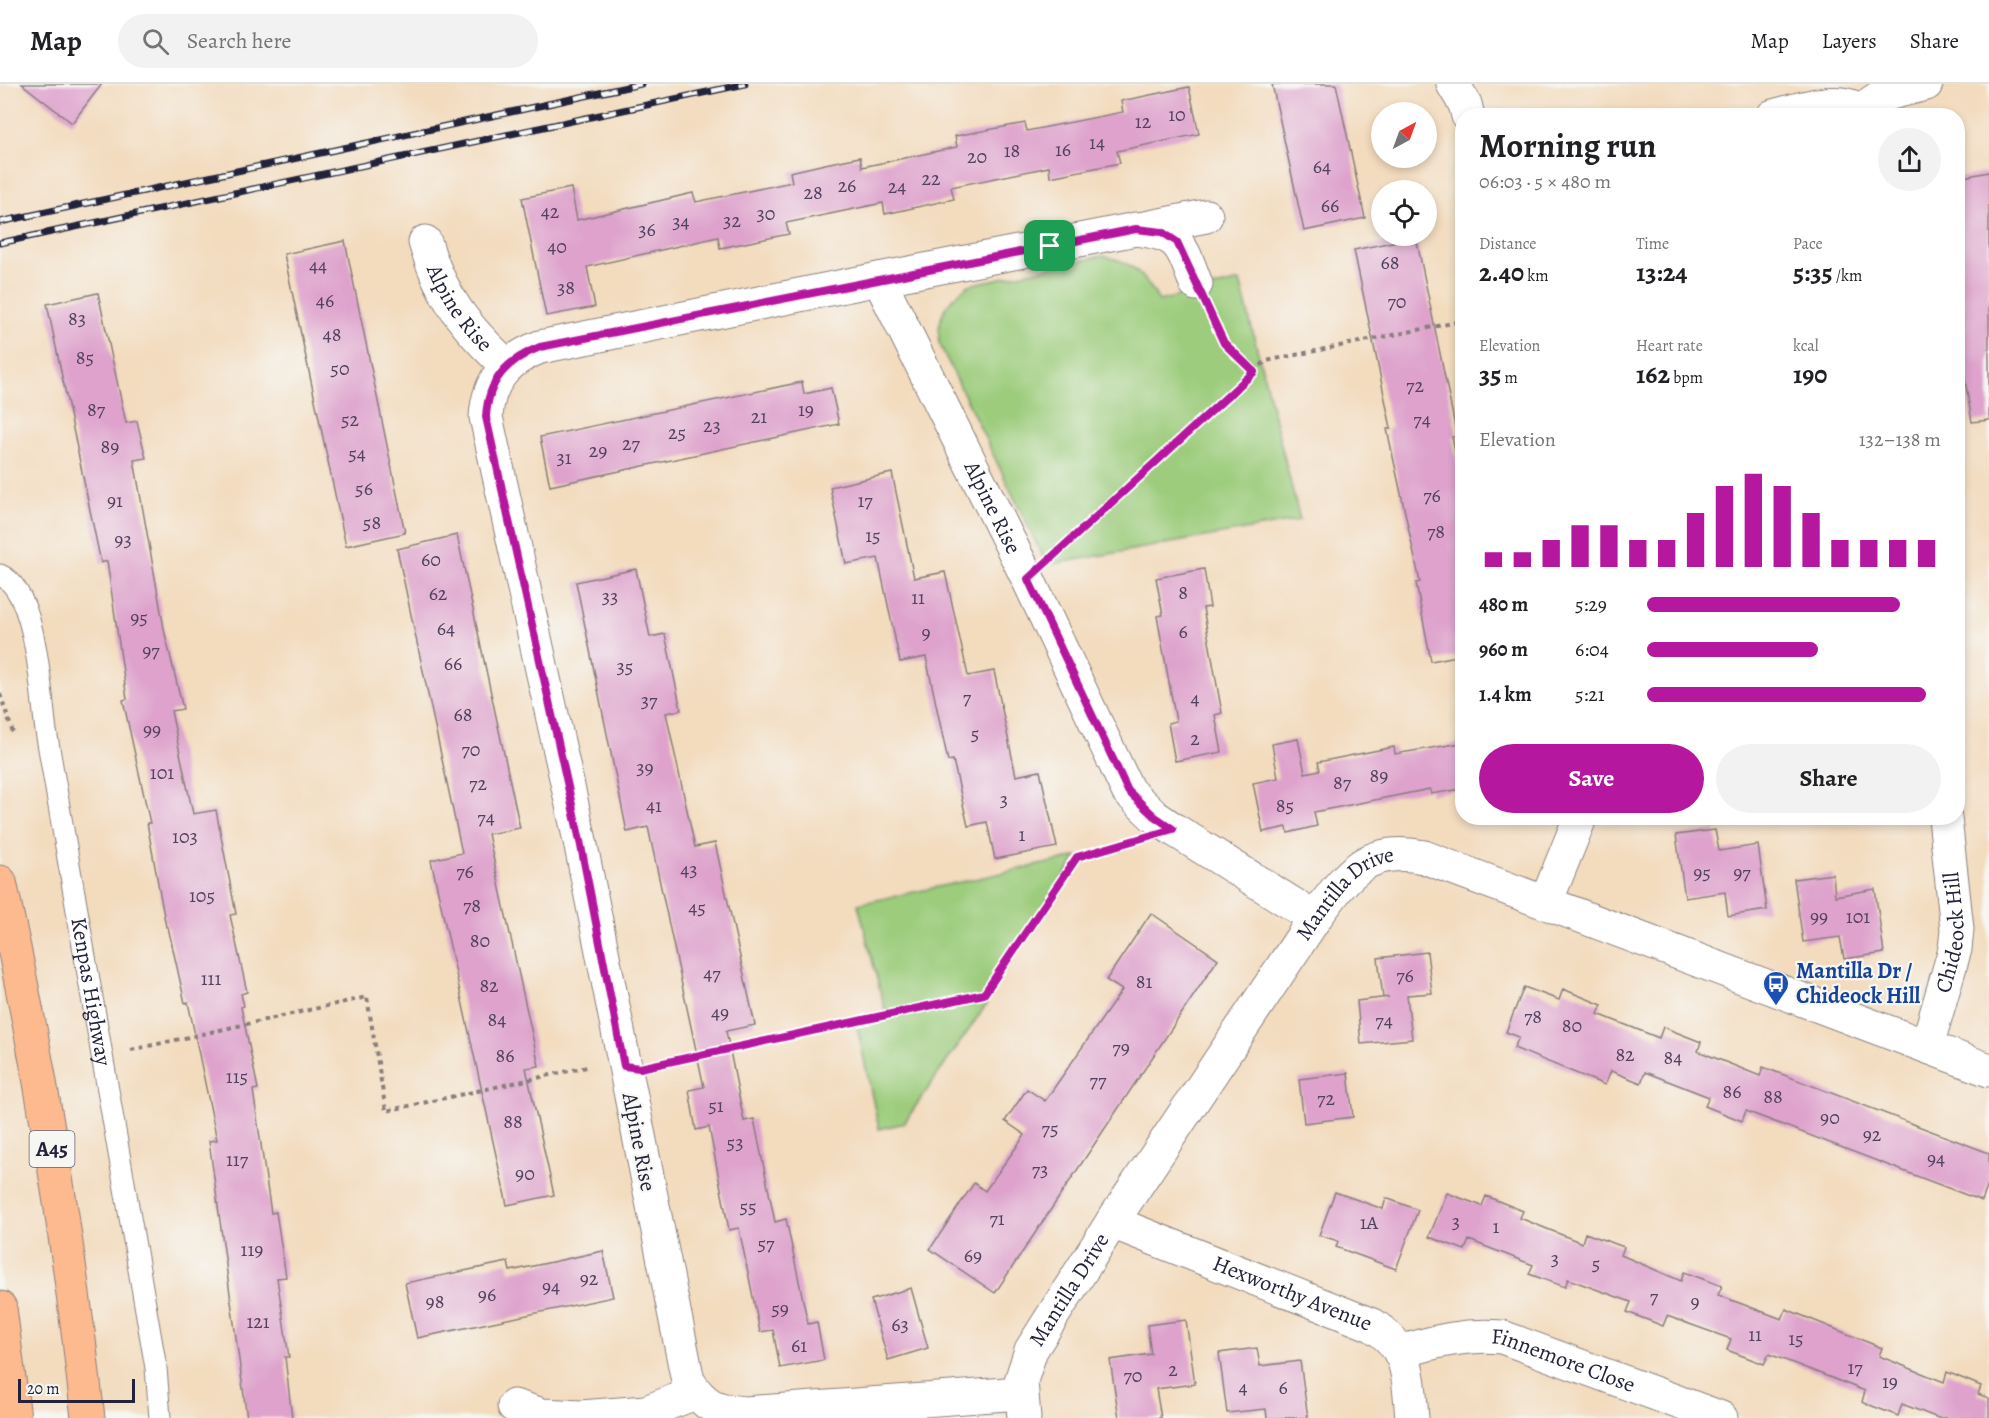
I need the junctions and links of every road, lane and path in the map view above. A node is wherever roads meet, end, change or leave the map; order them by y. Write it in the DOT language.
graph roads {
  1 [pos="1453,84"];
  2 [pos="1926,84"];
  3 [pos="1464,108"];
  4 [pos="1812,108"];
  5 [pos="1854,108"];
  6 [pos="1869,108"];
  7 [pos="1206,216"];
  8 [pos="1136,229"];
  9 [pos="425,242"];
  10 [pos="879,279"];
  11 [pos="1196,284"];
  12 [pos="1455,322"];
  13 [pos="506,365"];
  14 [pos="1254,372"];
  15 [pos="0,575"];
  16 [pos="1028,579"];
  17 [pos="1577,825"];
  18 [pos="1946,825"];
  19 [pos="1173,829"];
  20 [pos="0,882"];
  21 [pos="1546,902"];
  22 [pos="1316,918"];
  23 [pos="1927,1046"];
  24 [pos="104,1056"];
  25 [pos="624,1066"];
  26 [pos="1989,1070"];
  27 [pos="1112,1222"];
  28 [pos="0,1308"];
  29 [pos="1401,1352"];
  30 [pos="695,1393"];
  31 [pos="1022,1405"];
  32 [pos="514,1406"];
  33 [pos="14,1418"];
  34 [pos="88,1418"];
  35 [pos="160,1418"];
  36 [pos="1412,1418"];
  37 [pos="1721,1418"];
  1 -- 3 [label="street"];
  2 -- 6 [label="street"];
  4 -- 5 [label="street"];
  7 -- 8 [label="street, Alpine Rise"];
  8 -- 10 [label="street, Alpine Rise"];
  8 -- 11 [label="street, Alpine Rise"];
  9 -- 13 [label="street, Alpine Rise"];
  10 -- 13 [label="street, Alpine Rise"];
  10 -- 16 [label="street, Alpine Rise"];
  11 -- 14 [label="path"];
  12 -- 14 [label="path"];
  13 -- 25 [label="street, Alpine Rise"];
  14 -- 16 [label="path"];
  15 -- 24 [label="lane, Kenpas Highway"];
  16 -- 19 [label="street, Alpine Rise"];
  17 -- 21 [label="street"];
  18 -- 23 [label="street, Chideock Hill"];
  19 -- 22 [label="street, Alpine Rise"];
  19 -- 25 [label="path"];
  20 -- 34 [label="highway, A45"];
  21 -- 22 [label="street, Mantilla Drive"];
  21 -- 23 [label="street, Mantilla Drive"];
  22 -- 27 [label="street, Mantilla Drive"];
  23 -- 26 [label="street, Mantilla Drive"];
  24 -- 25 [label="path"];
  24 -- 35 [label="lane, Kenpas Highway"];
  25 -- 30 [label="street, Alpine Rise"];
  27 -- 29 [label="street, Hexworthy Avenue"];
  27 -- 31 [label="street, Mantilla Drive"];
  28 -- 33 [label="highway"];
  29 -- 36 [label="street, Hexworthy Avenue"];
  29 -- 37 [label="street, Finnemore Close"];
  30 -- 31 [label="street"];
  30 -- 32 [label="street"];
}
